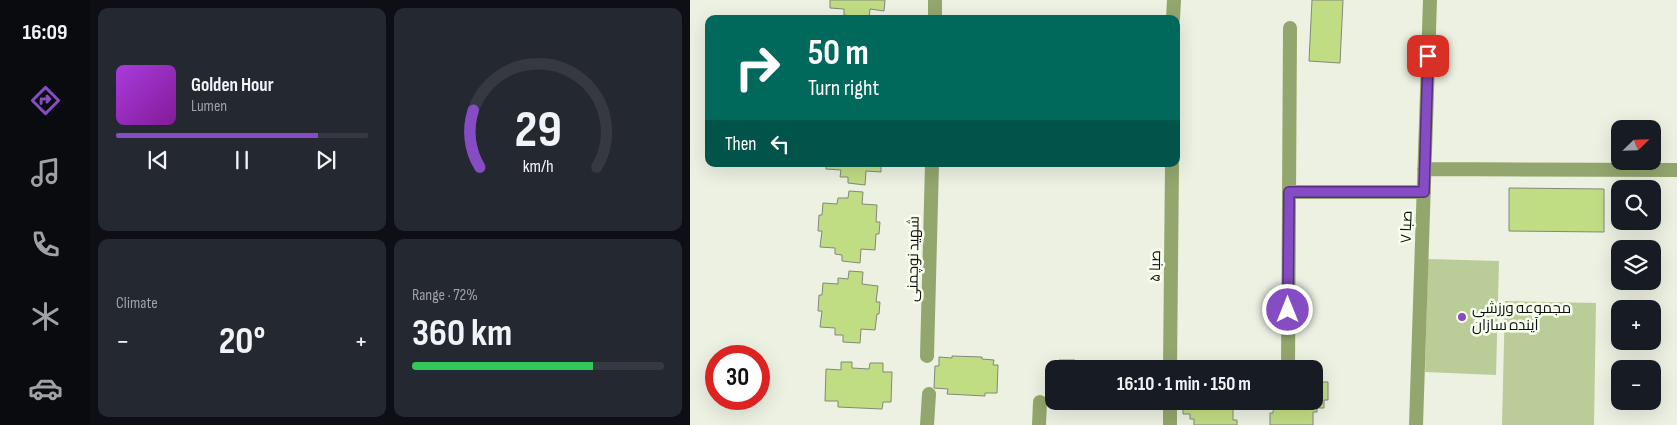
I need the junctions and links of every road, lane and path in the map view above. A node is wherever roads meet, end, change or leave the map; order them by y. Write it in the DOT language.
graph roads {
  1 [pos="935,0"];
  2 [pos="1174,0"];
  3 [pos="1430,0"];
  4 [pos="935,15"];
  5 [pos="1174,15"];
  6 [pos="1290,28"];
  7 [pos="932,167"];
  8 [pos="1172,167"];
  9 [pos="1424,169"];
  10 [pos="1677,170"];
  11 [pos="1289,192"];
  12 [pos="1424,192"];
  13 [pos="928,356"];
  14 [pos="1170,360"];
  15 [pos="1288,360"];
  16 [pos="929,394"];
  17 [pos="1040,402"];
  18 [pos="1170,410"];
  19 [pos="927,425"];
  20 [pos="1039,425"];
  21 [pos="1170,425"];
  22 [pos="1416,425"];
  1 -- 4 [label="street"];
  2 -- 5 [label="street"];
  3 -- 9 [label="street, صبا ۷"];
  6 -- 11 [label="street"];
  7 -- 13 [label="street, شهید نوچمنی"];
  8 -- 14 [label="street, صبا ۵"];
  9 -- 10 [label="street"];
  9 -- 12 [label="street, صبا ۷"];
  11 -- 12 [label="street"];
  11 -- 15 [label="street"];
  12 -- 22 [label="street, صبا ۷"];
  16 -- 19 [label="street"];
  17 -- 20 [label="street"];
  18 -- 21 [label="street"];
}
